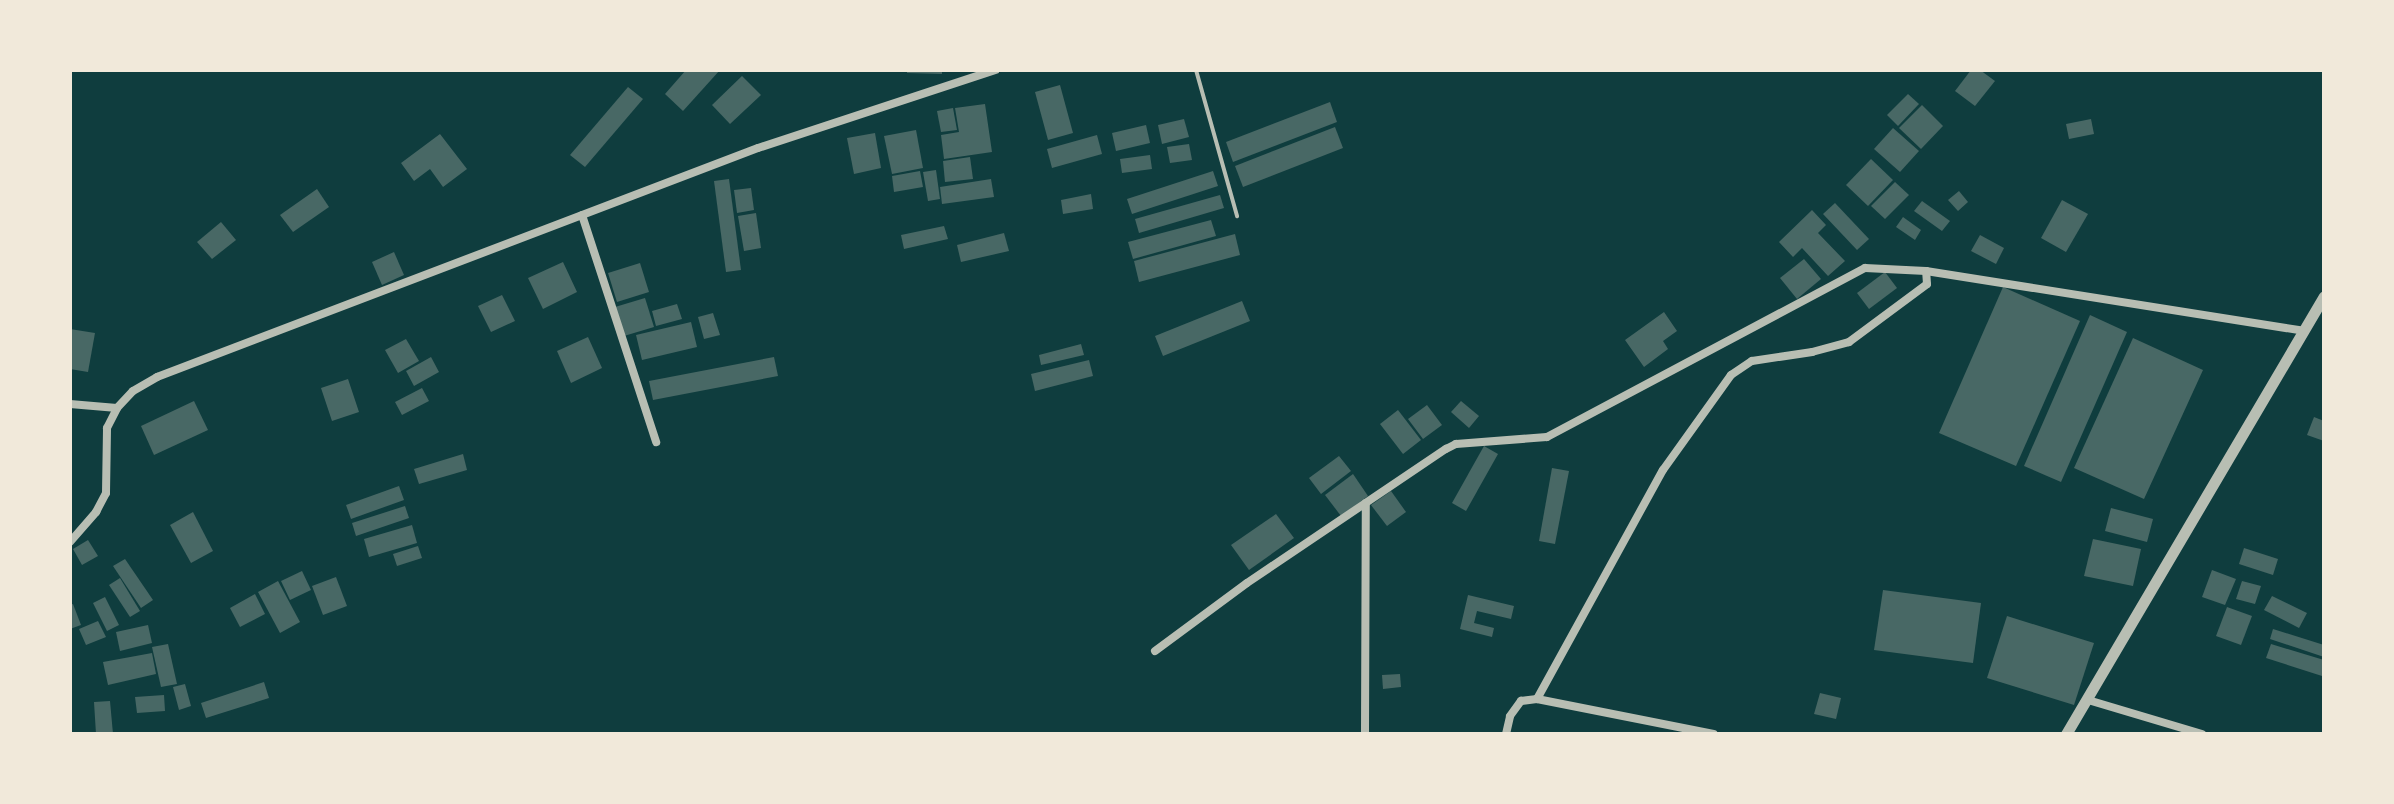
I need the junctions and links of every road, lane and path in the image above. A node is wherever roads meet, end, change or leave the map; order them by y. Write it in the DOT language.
graph roads {
  1 [pos="995,70"];
  2 [pos="1196,70"];
  3 [pos="582,215"];
  4 [pos="1237,216"];
  5 [pos="1926,271"];
  6 [pos="2324,296"];
  7 [pos="2305,331"];
  8 [pos="70,404"];
  9 [pos="117,408"];
  10 [pos="656,442"];
  11 [pos="1366,503"];
  12 [pos="70,542"];
  13 [pos="1155,651"];
  14 [pos="1537,699"];
  15 [pos="2088,700"];
  16 [pos="1365,734"];
  17 [pos="1506,734"];
  18 [pos="1714,734"];
  19 [pos="2066,734"];
  20 [pos="2202,734"];
  1 -- 3 [label="street"];
  2 -- 4 [label="lane"];
  3 -- 9 [label="street"];
  3 -- 10 [label="street"];
  5 -- 7 [label="street"];
  5 -- 11 [label="street"];
  5 -- 14 [label="street"];
  6 -- 7 [label="street"];
  7 -- 15 [label="street"];
  8 -- 9 [label="street"];
  9 -- 12 [label="street"];
  11 -- 13 [label="street"];
  11 -- 16 [label="street"];
  14 -- 17 [label="street"];
  14 -- 18 [label="street"];
  15 -- 19 [label="street"];
  15 -- 20 [label="street"];
}
